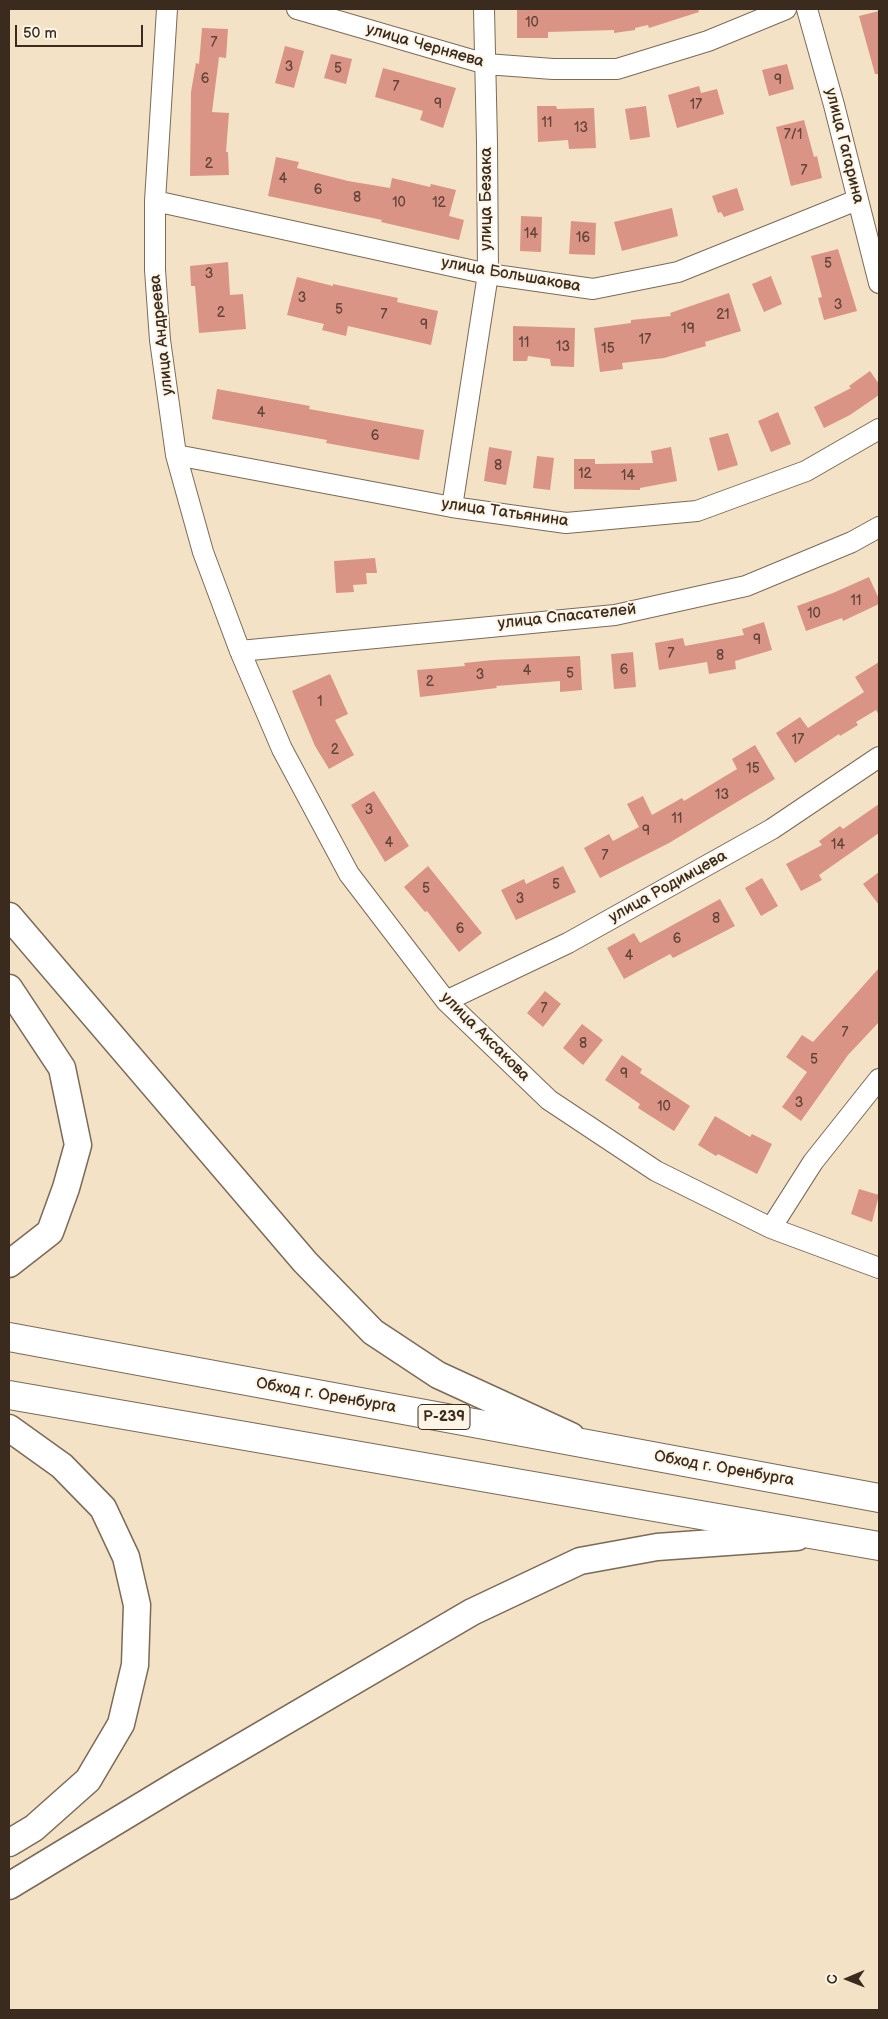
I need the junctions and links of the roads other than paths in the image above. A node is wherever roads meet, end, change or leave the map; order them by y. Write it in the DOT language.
graph roads {
  1 [pos="167,9"];
  2 [pos="297,9"];
  3 [pos="484,9"];
  4 [pos="786,9"];
  5 [pos="807,9"];
  6 [pos="486,64"];
  7 [pos="857,200"];
  8 [pos="155,201"];
  9 [pos="488,274"];
  10 [pos="879,283"];
  11 [pos="879,429"];
  12 [pos="176,456"];
  13 [pos="452,507"];
  14 [pos="879,527"];
  15 [pos="240,651"];
  16 [pos="879,757"];
  17 [pos="9,916"];
  18 [pos="9,988"];
  19 [pos="446,1001"];
  20 [pos="879,1079"];
  21 [pos="771,1228"];
  22 [pos="9,1264"];
  23 [pos="879,1268"];
  24 [pos="9,1337"];
  25 [pos="9,1395"];
  26 [pos="9,1428"];
  27 [pos="590,1444"];
  28 [pos="879,1498"];
  29 [pos="821,1536"];
  30 [pos="879,1546"];
  31 [pos="9,1843"];
  32 [pos="9,1886"];
  1 -- 8 [label="street, улица Андреева"];
  2 -- 6 [label="street, улица Черняева"];
  3 -- 6 [label="street, улица Безака"];
  4 -- 6 [label="street, улица Черняева"];
  5 -- 7 [label="street, улица Гагарина"];
  6 -- 9 [label="street, улица Безака"];
  7 -- 9 [label="street, улица Большакова"];
  7 -- 10 [label="street, улица Гагарина"];
  8 -- 9 [label="street, улица Большакова"];
  8 -- 12 [label="street, улица Андреева"];
  9 -- 13 [label="street, улица Безака"];
  11 -- 13 [label="street, улица Татьянина"];
  12 -- 13 [label="street, улица Татьянина"];
  12 -- 15 [label="street, улица Андреева"];
  14 -- 15 [label="street, улица Спасателей"];
  15 -- 19 [label="street, улица Аксакова"];
  16 -- 19 [label="street, улица Родимцева"];
  17 -- 27 [label="main road"];
  18 -- 22 [label="main road"];
  19 -- 21 [label="street, улица Аксакова"];
  20 -- 21 [label="street"];
  21 -- 23 [label="street, улица Аксакова"];
  24 -- 27 [label="highway, Обход г. Оренбурга / Р-239"];
  25 -- 29 [label="highway"];
  26 -- 31 [label="main road"];
  27 -- 28 [label="highway, Обход г. Оренбурга / Р-239"];
  29 -- 30 [label="highway"];
  29 -- 32 [label="main road"];
}
